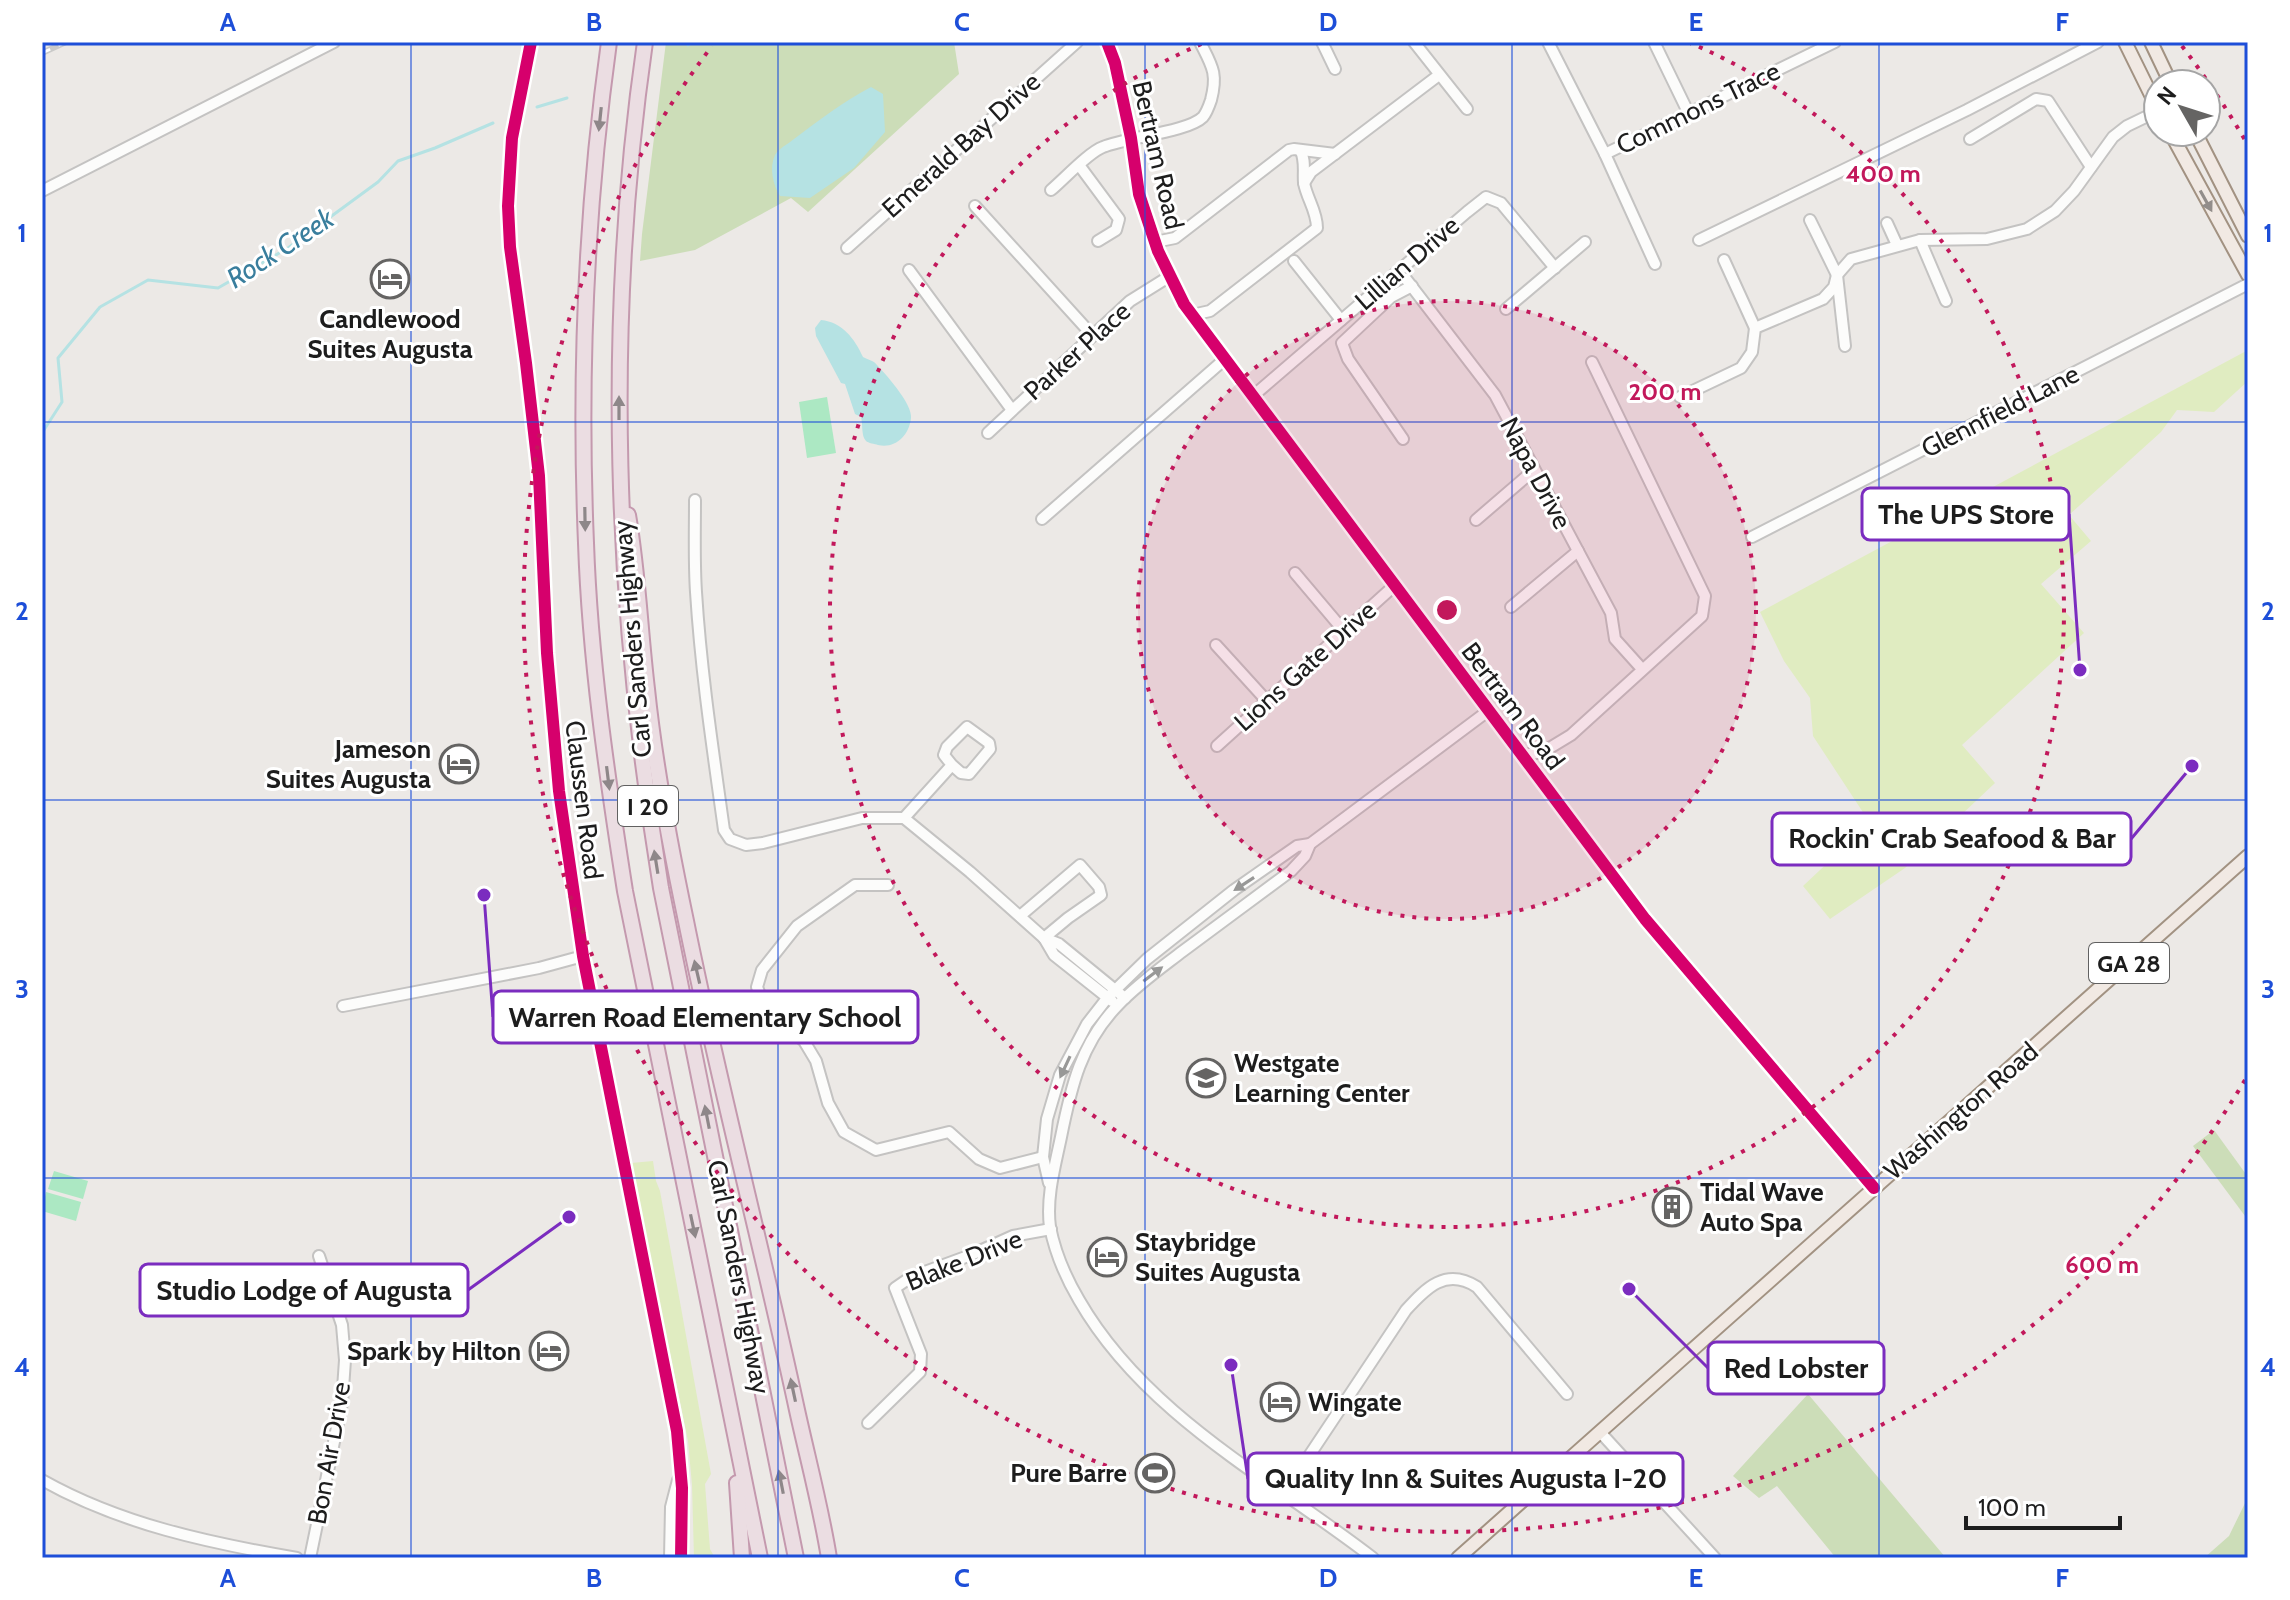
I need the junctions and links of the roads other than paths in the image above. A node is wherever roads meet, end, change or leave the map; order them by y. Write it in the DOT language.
graph roads {
  1 [pos="334,42"];
  2 [pos="531,42"];
  3 [pos="606,42"];
  4 [pos="645,42"];
  5 [pos="1077,42"];
  6 [pos="1107,42"];
  7 [pos="1200,42"];
  8 [pos="1322,42"];
  9 [pos="1414,42"];
  10 [pos="1548,42"];
  11 [pos="1654,42"];
  12 [pos="1835,42"];
  13 [pos="2098,42"];
  14 [pos="2125,42"];
  15 [pos="2151,42"];
  16 [pos="2163,68"];
  17 [pos="1335,69"];
  18 [pos="1439,75"];
  19 [pos="2142,77"];
  20 [pos="1467,109"];
  21 [pos="1688,112"];
  22 [pos="2142,118"];
  23 [pos="1131,138"];
  24 [pos="1970,139"];
  25 [pos="2179,148"];
  26 [pos="2203,148"];
  27 [pos="1300,150"];
  28 [pos="1335,154"];
  29 [pos="1605,154"];
  30 [pos="1079,165"];
  31 [pos="2091,167"];
  32 [pos="1304,183"];
  33 [pos="1051,190"];
  34 [pos="42,191"];
  35 [pos="975,206"];
  36 [pos="1810,220"];
  37 [pos="1887,223"];
  38 [pos="2248,236"];
  39 [pos="1699,240"];
  40 [pos="1920,240"];
  41 [pos="1098,241"];
  42 [pos="1155,242"];
  43 [pos="1585,242"];
  44 [pos="1897,245"];
  45 [pos="847,248"];
  46 [pos="1724,260"];
  47 [pos="1294,261"];
  48 [pos="1655,264"];
  49 [pos="1555,268"];
  50 [pos="909,270"];
  51 [pos="1837,275"];
  52 [pos="2248,275"];
  53 [pos="1170,276"];
  54 [pos="2248,284"];
  55 [pos="1946,301"];
  56 [pos="1506,309"];
  57 [pos="1192,315"];
  58 [pos="1341,320"];
  59 [pos="1755,328"];
  60 [pos="1093,336"];
  61 [pos="1845,346"];
  62 [pos="1225,359"];
  63 [pos="1592,362"];
  64 [pos="1253,396"];
  65 [pos="1680,397"];
  66 [pos="1012,410"];
  67 [pos="988,433"];
  68 [pos="1403,439"];
  69 [pos="619,462"];
  70 [pos="1534,470"];
  71 [pos="695,500"];
  72 [pos="1042,519"];
  73 [pos="1476,520"];
  74 [pos="1752,537"];
  75 [pos="1578,551"];
  76 [pos="1295,573"];
  77 [pos="1394,586"];
  78 [pos="1511,607"];
  79 [pos="1344,631"];
  80 [pos="1216,645"];
  81 [pos="1642,669"];
  82 [pos="1266,700"];
  83 [pos="1488,711"];
  84 [pos="1217,746"];
  85 [pos="1523,755"];
  86 [pos="952,765"];
  87 [pos="904,818"];
  88 [pos="1310,844"];
  89 [pos="2248,856"];
  90 [pos="888,885"];
  91 [pos="1020,916"];
  92 [pos="1044,938"];
  93 [pos="583,956"];
  94 [pos="1117,998"];
  95 [pos="343,1006"];
  96 [pos="1043,1157"];
  97 [pos="1874,1188"];
  98 [pos="1051,1189"];
  99 [pos="1051,1229"];
  100 [pos="319,1256"];
  101 [pos="1567,1394"];
  102 [pos="730,1407"];
  103 [pos="868,1423"];
  104 [pos="1600,1432"];
  105 [pos="680,1470"];
  106 [pos="42,1480"];
  107 [pos="1283,1492"];
  108 [pos="823,1520"];
  109 [pos="235,1553"];
  110 [pos="1708,1556"];
  111 [pos="297,1558"];
  112 [pos="310,1558"];
  113 [pos="670,1558"];
  114 [pos="681,1558"];
  115 [pos="742,1558"];
  116 [pos="760,1558"];
  117 [pos="796,1558"];
  118 [pos="829,1558"];
  119 [pos="836,1558"];
  120 [pos="1373,1558"];
  121 [pos="1458,1558"];
  1 -- 34 [label="street"];
  2 -- 93 [label="street, Claussen Road"];
  3 -- 102 [label="highway, Carl Sanders Highway / I 20, one-way"];
  69 -- 4 [label="highway, Carl Sanders Highway / I 20, one-way"];
  5 -- 45 [label="street, Emerald Bay Drive"];
  6 -- 23 [label="street, Bertram Road"];
  7 -- 23 [label="street"];
  8 -- 17 [label="street"];
  9 -- 18 [label="street"];
  10 -- 29 [label="street"];
  11 -- 21 [label="street"];
  12 -- 21 [label="street, Commons Trace"];
  13 -- 39 [label="street"];
  14 -- 19 [label="main road"];
  15 -- 16 [label="main road"];
  18 -- 20 [label="street"];
  18 -- 28 [label="street"];
  21 -- 29 [label="street, Commons Trace"];
  22 -- 31 [label="street"];
  23 -- 30 [label="street"];
  23 -- 42 [label="street, Bertram Road"];
  24 -- 31 [label="street"];
  25 -- 52 [label="main road, one-way"];
  26 -- 38 [label="main road"];
  27 -- 28 [label="street"];
  27 -- 32 [label="street"];
  27 -- 42 [label="street"];
  28 -- 32 [label="street"];
  29 -- 48 [label="street"];
  30 -- 33 [label="street"];
  30 -- 41 [label="street"];
  31 -- 40 [label="street"];
  32 -- 57 [label="street"];
  35 -- 60 [label="street"];
  36 -- 51 [label="street"];
  37 -- 44 [label="street"];
  40 -- 44 [label="street"];
  40 -- 55 [label="street"];
  42 -- 53 [label="street, Bertram Road"];
  43 -- 49 [label="street"];
  44 -- 51 [label="street"];
  46 -- 59 [label="street"];
  47 -- 58 [label="street"];
  49 -- 56 [label="street"];
  49 -- 58 [label="street, Lillian Drive"];
  50 -- 66 [label="street"];
  51 -- 59 [label="street"];
  51 -- 61 [label="street"];
  53 -- 57 [label="street, Bertram Road"];
  53 -- 60 [label="street, Parker Place"];
  54 -- 74 [label="street, Glennfield Lane"];
  57 -- 62 [label="street, Bertram Road"];
  58 -- 64 [label="street, Lillian Drive"];
  59 -- 65 [label="street"];
  60 -- 66 [label="street, Parker Place"];
  62 -- 64 [label="street, Bertram Road"];
  62 -- 72 [label="street"];
  63 -- 81 [label="street"];
  64 -- 77 [label="street, Bertram Road"];
  66 -- 67 [label="street, Parker Place"];
  68 -- 70 [label="street, Napa Drive"];
  108 -- 69 [label="highway, one-way"];
  117 -- 69 [label="highway, Carl Sanders Highway / I 20, one-way"];
  70 -- 73 [label="street"];
  70 -- 75 [label="street, Napa Drive"];
  71 -- 87 [label="street"];
  75 -- 78 [label="street"];
  75 -- 81 [label="street, Napa Drive"];
  76 -- 79 [label="street"];
  77 -- 79 [label="street, Lions Gate Drive"];
  77 -- 83 [label="street, Bertram Road"];
  79 -- 82 [label="street, Lions Gate Drive"];
  80 -- 82 [label="street"];
  81 -- 85 [label="street"];
  82 -- 84 [label="street, Lions Gate Drive"];
  83 -- 85 [label="street, Bertram Road"];
  83 -- 88 [label="street"];
  85 -- 97 [label="street, Bertram Road"];
  86 -- 86 [label="street"];
  86 -- 87 [label="street"];
  87 -- 91 [label="street"];
  94 -- 88 [label="street, one-way"];
  88 -- 94 [label="street, one-way"];
  89 -- 97 [label="main road, Washington Road / GA 28"];
  90 -- 96 [label="street"];
  91 -- 92 [label="street"];
  91 -- 92 [label="street"];
  92 -- 94 [label="street"];
  93 -- 95 [label="street"];
  93 -- 105 [label="street, Claussen Road"];
  94 -- 96 [label="street, one-way"];
  94 -- 98 [label="street"];
  96 -- 98 [label="street"];
  97 -- 104 [label="main road, Washington Road / GA 28"];
  98 -- 99 [label="street"];
  99 -- 103 [label="street, Blake Drive"];
  99 -- 107 [label="street"];
  100 -- 112 [label="street, Bon Air Drive"];
  101 -- 107 [label="street"];
  102 -- 115 [label="highway"];
  102 -- 116 [label="highway, Carl Sanders Highway / I 20"];
  104 -- 110 [label="street"];
  104 -- 121 [label="main road, Washington Road / GA 28"];
  105 -- 113 [label="street"];
  105 -- 114 [label="street, Claussen Road"];
  106 -- 109 [label="street"];
  107 -- 120 [label="street"];
  108 -- 118 [label="highway"];
  108 -- 119 [label="highway"];
  109 -- 111 [label="street"];
}
